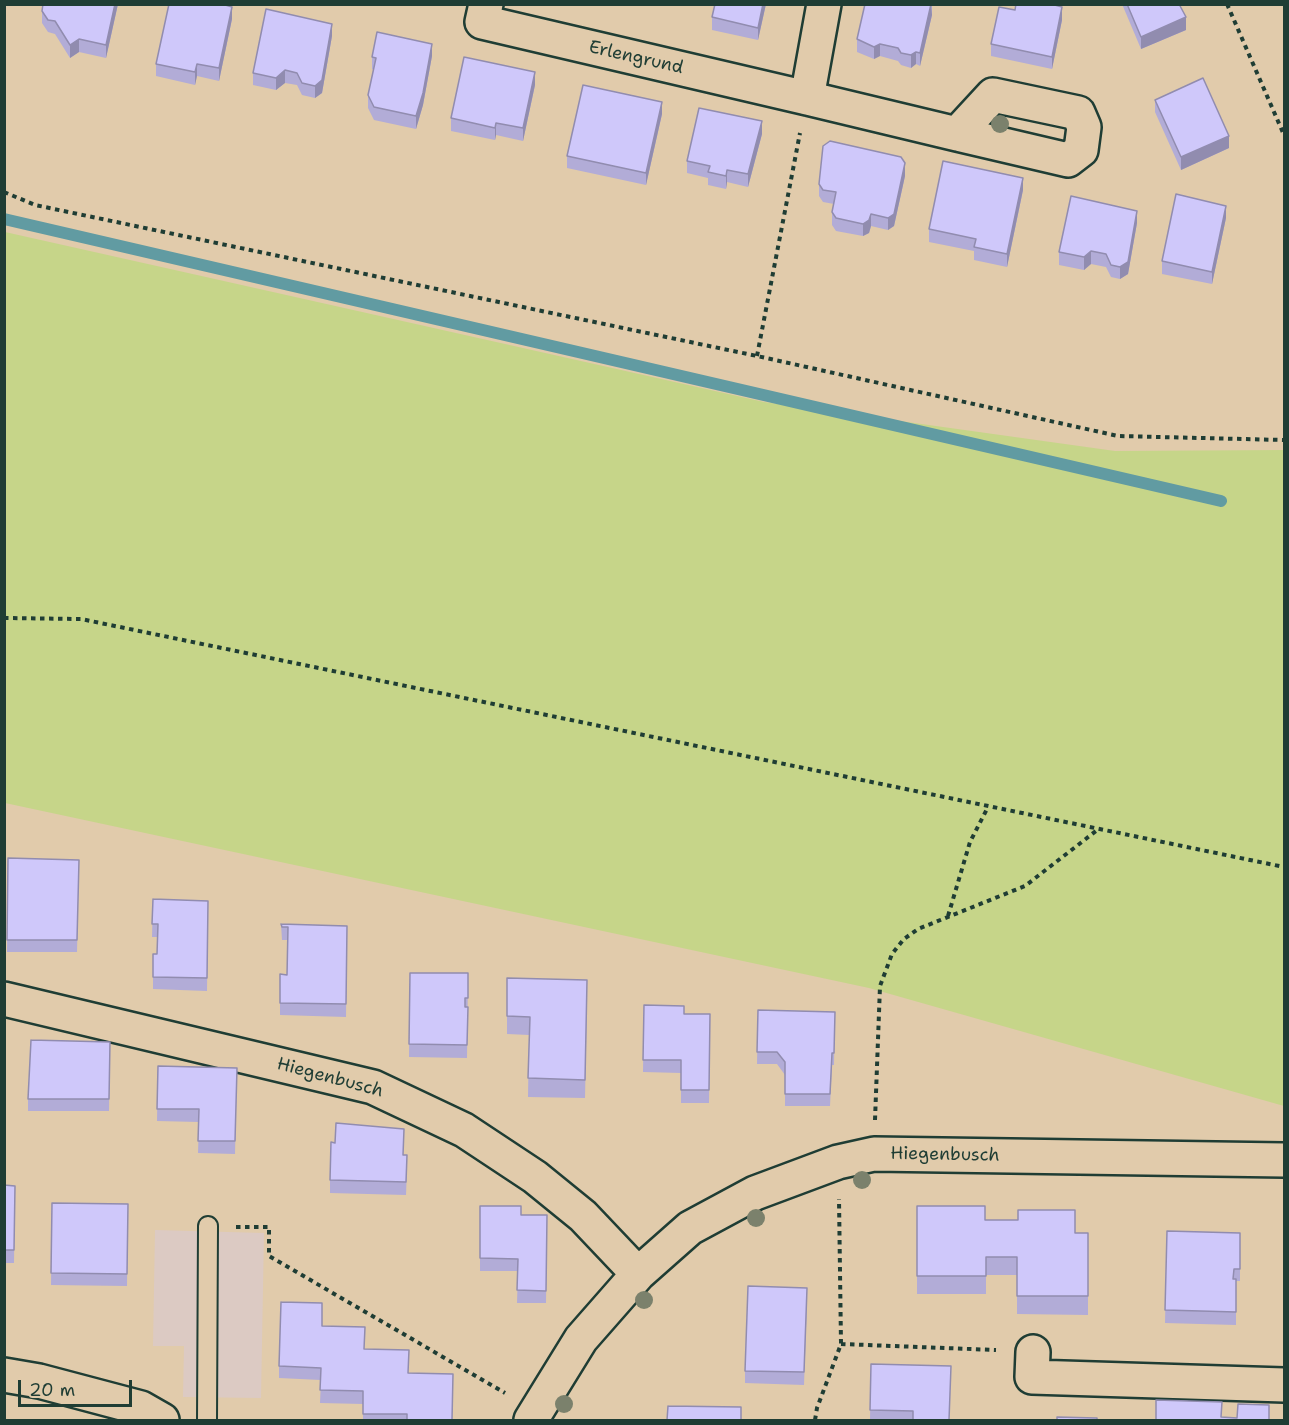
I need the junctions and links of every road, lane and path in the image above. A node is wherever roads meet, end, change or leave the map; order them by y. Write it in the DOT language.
graph roads {
  1 [pos="486,4"];
  2 [pos="824,4"];
  3 [pos="1227,4"];
  4 [pos="807,98"];
  5 [pos="957,134"];
  6 [pos="1284,135"];
  7 [pos="4,192"];
  8 [pos="757,356"];
  9 [pos="1284,440"];
  10 [pos="4,618"];
  11 [pos="988,807"];
  12 [pos="1096,830"];
  13 [pos="1284,867"];
  14 [pos="948,917"];
  15 [pos="4,999"];
  16 [pos="874,1131"];
  17 [pos="1284,1160"];
  18 [pos="838,1196"];
  19 [pos="208,1226"];
  20 [pos="638,1274"];
  21 [pos="841,1344"];
  22 [pos="1033,1352"];
  23 [pos="4,1375"];
  24 [pos="1284,1385"];
  25 [pos="521,1408"];
  26 [pos="162,1420"];
  27 [pos="207,1420"];
  28 [pos="815,1420"];
  1 -- 4 [label="street, Erlengrund"];
  2 -- 4 [label="street"];
  3 -- 6 [label="path"];
  4 -- 5 [label="street, Erlengrund"];
  4 -- 8 [label="path"];
  7 -- 8 [label="path"];
  8 -- 9 [label="path"];
  10 -- 11 [label="path"];
  11 -- 12 [label="path"];
  11 -- 14 [label="path"];
  12 -- 13 [label="path"];
  12 -- 14 [label="path"];
  14 -- 16 [label="path"];
  15 -- 20 [label="street, Hiegenbusch"];
  17 -- 20 [label="street, Hiegenbusch"];
  18 -- 21 [label="path"];
  19 -- 25 [label="path"];
  19 -- 27 [label="lane"];
  20 -- 25 [label="street, Hiegenbusch"];
  21 -- 22 [label="path"];
  21 -- 28 [label="path"];
  22 -- 24 [label="street"];
  23 -- 26 [label="street"];
}
